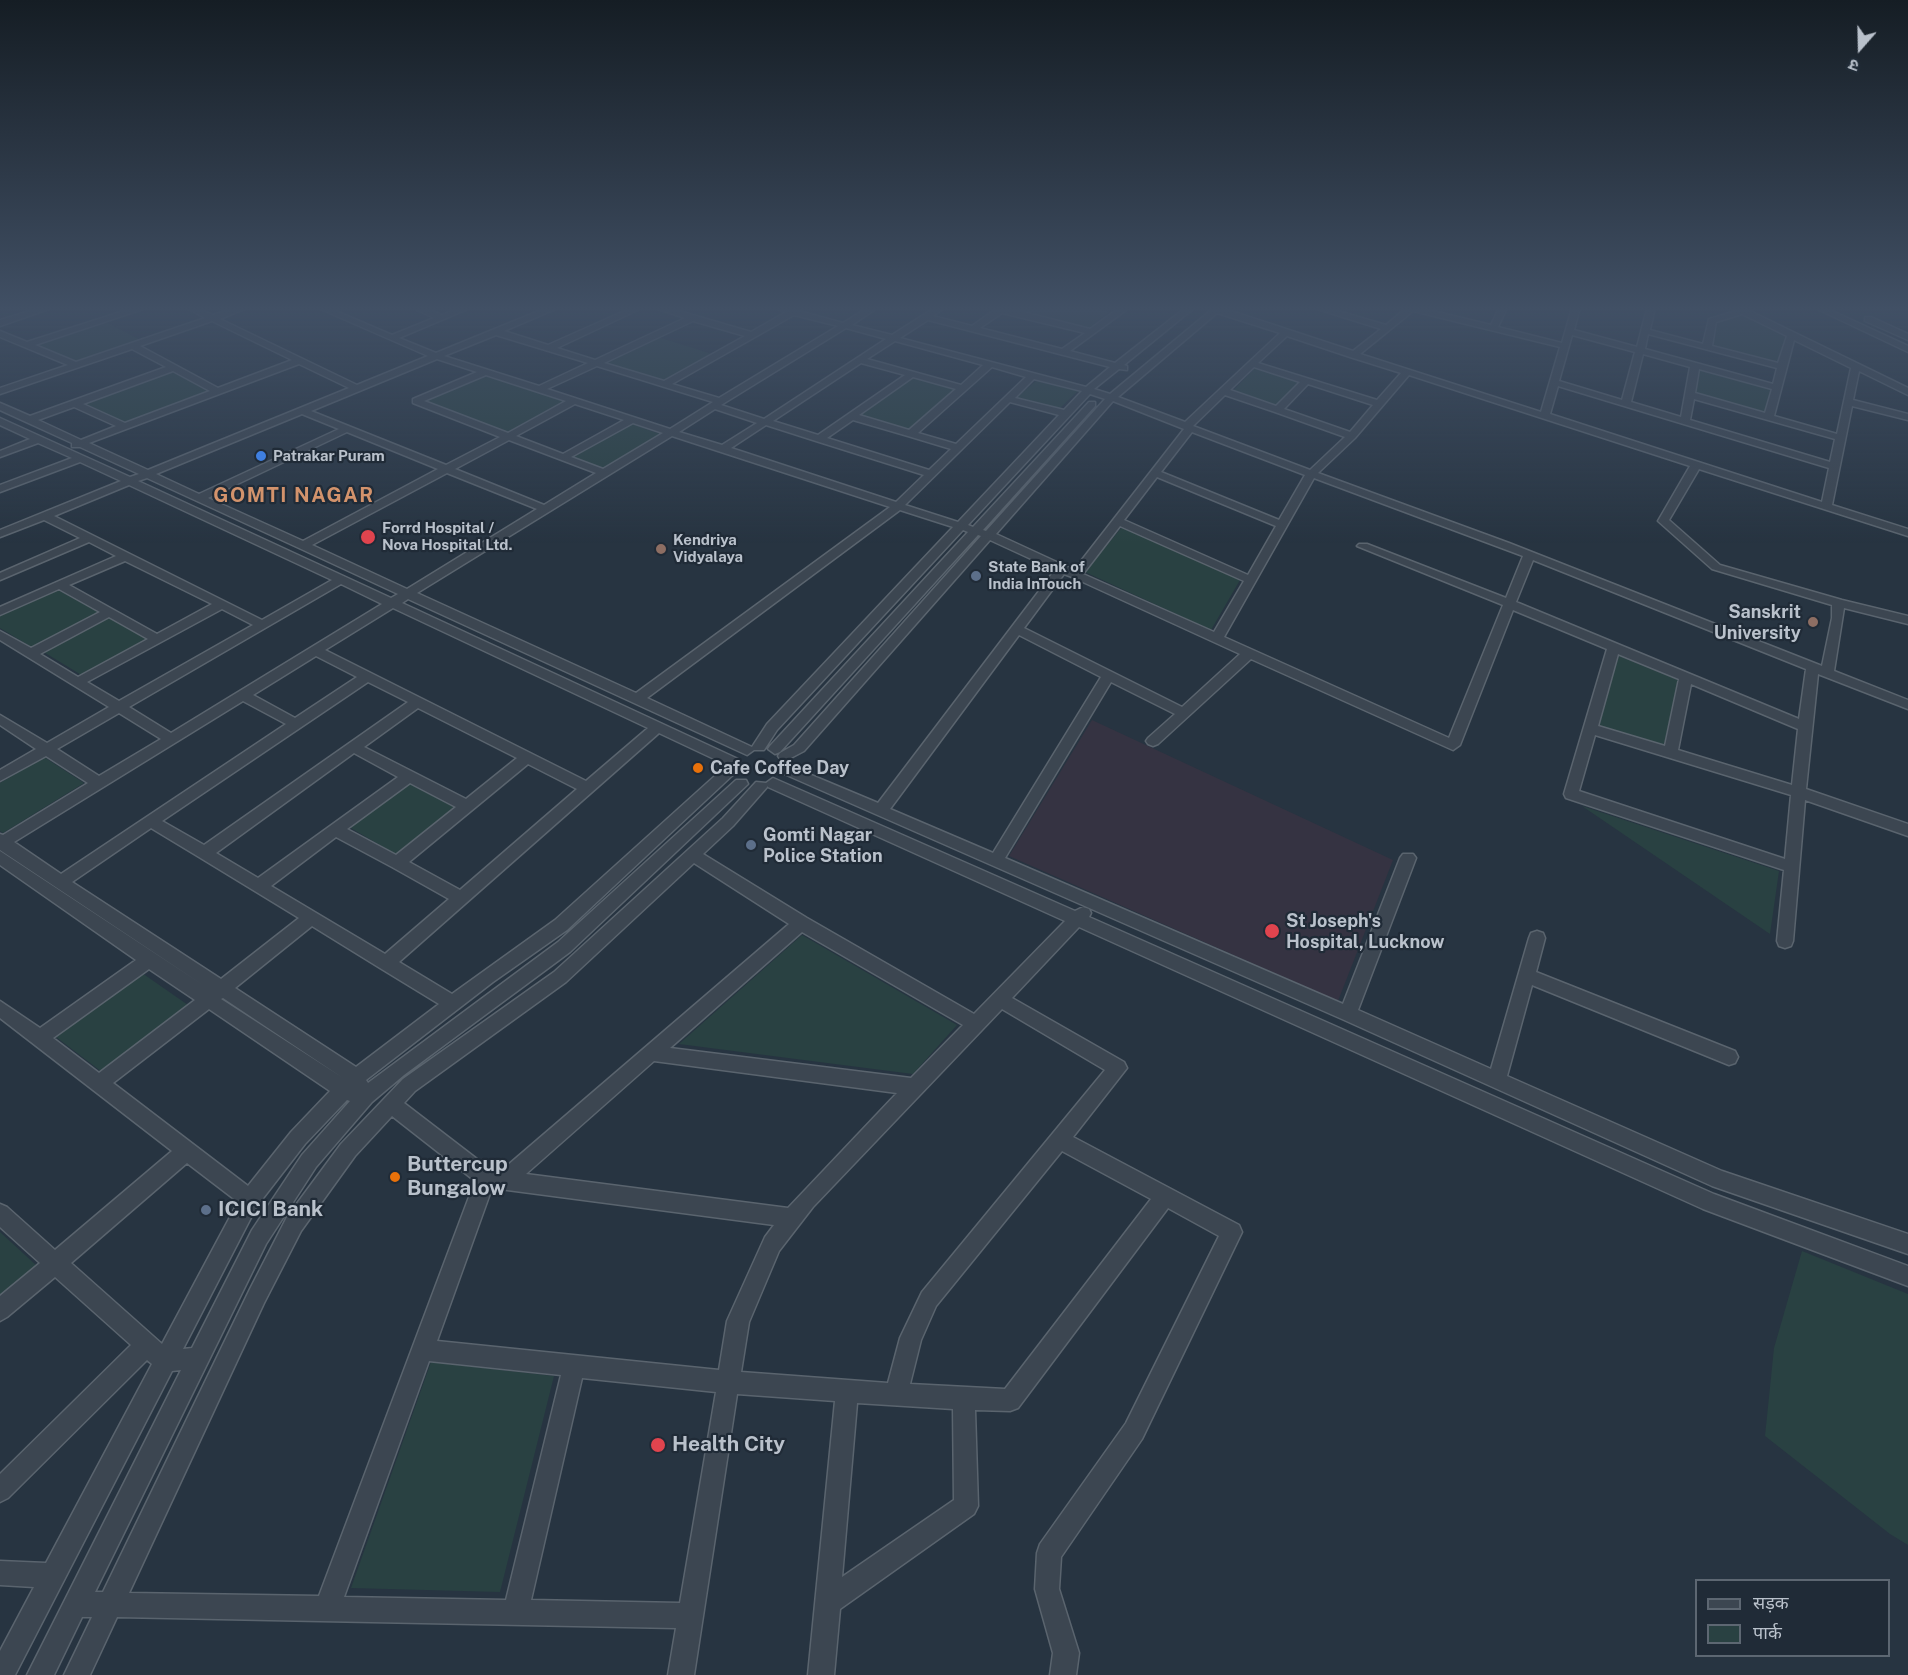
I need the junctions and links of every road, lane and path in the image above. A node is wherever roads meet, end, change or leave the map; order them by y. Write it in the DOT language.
graph roads {
  1 [pos="122,386"];
  2 [pos="207,386"];
  3 [pos="233,386"];
  4 [pos="354,386"];
  5 [pos="452,386"];
  6 [pos="531,386"];
  7 [pos="546,386"];
  8 [pos="671,386"];
  9 [pos="747,386"];
  10 [pos="819,386"];
  11 [pos="895,386"];
  12 [pos="956,386"];
  13 [pos="1022,386"];
  14 [pos="1075,386"];
  15 [pos="1094,386"];
  16 [pos="1114,386"];
  17 [pos="1118,386"];
  18 [pos="1229,386"];
  19 [pos="1301,386"];
  20 [pos="1322,386"];
  21 [pos="1395,386"];
  22 [pos="1450,386"];
  23 [pos="1455,386"];
  24 [pos="1553,386"];
  25 [pos="1568,386"];
  26 [pos="1631,386"];
  27 [pos="1691,386"];
  28 [pos="1770,386"];
  29 [pos="1851,386"];
  30 [pos="963,388"];
  31 [pos="1777,388"];
  32 [pos="540,389"];
  33 [pos="1089,390"];
  34 [pos="1224,391"];
  35 [pos="218,392"];
  36 [pos="1690,394"];
  37 [pos="1106,396"];
  38 [pos="1009,399"];
  39 [pos="574,401"];
  40 [pos="1848,402"];
  41 [pos="74,403"];
  42 [pos="718,404"];
  43 [pos="1379,404"];
  44 [pos="1626,404"];
  45 [pos="0,406"];
  46 [pos="1278,410"];
  47 [pos="303,411"];
  48 [pos="1066,414"];
  49 [pos="1545,415"];
  50 [pos="851,417"];
  51 [pos="1908,417"];
  52 [pos="1769,418"];
  53 [pos="29,420"];
  54 [pos="631,420"];
  55 [pos="1,422"];
  56 [pos="765,422"];
  57 [pos="1685,422"];
  58 [pos="125,427"];
  59 [pos="1188,427"];
  60 [pos="346,429"];
  61 [pos="670,433"];
  62 [pos="911,434"];
  63 [pos="507,436"];
  64 [pos="1352,436"];
  65 [pos="1841,438"];
  66 [pos="39,439"];
  67 [pos="819,439"];
  68 [pos="81,443"];
  69 [pos="958,448"];
  70 [pos="62,450"];
  71 [pos="722,450"];
  72 [pos="0,454"];
  73 [pos="564,457"];
  74 [pos="79,459"];
  75 [pos="1696,465"];
  76 [pos="1835,467"];
  77 [pos="446,469"];
  78 [pos="142,472"];
  79 [pos="604,473"];
  80 [pos="1155,473"];
  81 [pos="931,474"];
  82 [pos="1311,474"];
  83 [pos="123,479"];
  84 [pos="2,487"];
  85 [pos="199,498"];
  86 [pos="1827,505"];
  87 [pos="897,507"];
  88 [pos="545,510"];
  89 [pos="45,516"];
  90 [pos="1118,521"];
  91 [pos="0,524"];
  92 [pos="1282,525"];
  93 [pos="960,528"];
  94 [pos="1908,528"];
  95 [pos="974,531"];
  96 [pos="1908,533"];
  97 [pos="0,534"];
  98 [pos="988,535"];
  99 [pos="90,538"];
  100 [pos="303,546"];
  101 [pos="1364,546"];
  102 [pos="1529,555"];
  103 [pos="126,556"];
  104 [pos="1062,568"];
  105 [pos="1076,575"];
  106 [pos="0,577"];
  107 [pos="340,580"];
  108 [pos="1250,580"];
  109 [pos="60,585"];
  110 [pos="408,593"];
  111 [pos="1838,603"];
  112 [pos="222,604"];
  113 [pos="391,604"];
  114 [pos="1510,604"];
  115 [pos="0,611"];
  116 [pos="109,612"];
  117 [pos="1908,620"];
  118 [pos="263,624"];
  119 [pos="1017,629"];
  120 [pos="0,635"];
  121 [pos="1217,638"];
  122 [pos="158,639"];
  123 [pos="1614,647"];
  124 [pos="315,651"];
  125 [pos="30,653"];
  126 [pos="1250,653"];
  127 [pos="1820,670"];
  128 [pos="1109,675"];
  129 [pos="366,676"];
  130 [pos="1686,677"];
  131 [pos="78,682"];
  132 [pos="243,695"];
  133 [pos="638,699"];
  134 [pos="417,702"];
  135 [pos="1908,705"];
  136 [pos="119,707"];
  137 [pos="1184,713"];
  138 [pos="0,719"];
  139 [pos="296,724"];
  140 [pos="1805,726"];
  141 [pos="657,727"];
  142 [pos="1589,728"];
  143 [pos="171,739"];
  144 [pos="1153,741"];
  145 [pos="353,747"];
  146 [pos="753,748"];
  147 [pos="47,749"];
  148 [pos="1670,753"];
  149 [pos="526,758"];
  150 [pos="782,758"];
  151 [pos="0,776"];
  152 [pos="409,776"];
  153 [pos="748,777"];
  154 [pos="99,783"];
  155 [pos="586,787"];
  156 [pos="1799,792"];
  157 [pos="467,806"];
  158 [pos="880,811"];
  159 [pos="151,821"];
  160 [pos="336,830"];
  161 [pos="1908,830"];
  162 [pos="1,846"];
  163 [pos="204,853"];
  164 [pos="693,855"];
  165 [pos="1408,858"];
  166 [pos="996,861"];
  167 [pos="398,863"];
  168 [pos="1792,867"];
  169 [pos="60,882"];
  170 [pos="260,886"];
  171 [pos="460,897"];
  172 [pos="1092,903"];
  173 [pos="311,917"];
  174 [pos="1077,919"];
  175 [pos="801,923"];
  176 [pos="1537,938"];
  177 [pos="1785,941"];
  178 [pos="148,960"];
  179 [pos="386,963"];
  180 [pos="1526,975"];
  181 [pos="215,995"];
  182 [pos="1000,999"];
  183 [pos="453,1003"];
  184 [pos="0,1008"];
  185 [pos="1348,1014"];
  186 [pos="976,1024"];
  187 [pos="40,1038"];
  188 [pos="651,1053"];
  189 [pos="1729,1057"];
  190 [pos="1497,1080"];
  191 [pos="99,1083"];
  192 [pos="349,1084"];
  193 [pos="915,1088"];
  194 [pos="366,1096"];
  195 [pos="391,1104"];
  196 [pos="351,1111"];
  197 [pos="373,1124"];
  198 [pos="1059,1140"];
  199 [pos="187,1151"];
  200 [pos="495,1180"];
  201 [pos="1165,1196"];
  202 [pos="250,1199"];
  203 [pos="0,1214"];
  204 [pos="792,1218"];
  205 [pos="1908,1244"];
  206 [pos="55,1263"];
  207 [pos="1908,1276"];
  208 [pos="0,1310"];
  209 [pos="147,1345"];
  210 [pos="423,1350"];
  211 [pos="197,1359"];
  212 [pos="164,1360"];
  213 [pos="574,1366"];
  214 [pos="728,1382"];
  215 [pos="847,1392"];
  216 [pos="896,1395"];
  217 [pos="964,1399"];
  218 [pos="0,1490"];
  219 [pos="0,1573"];
  220 [pos="52,1576"];
  221 [pos="828,1602"];
  222 [pos="76,1604"];
  223 [pos="110,1604"];
  224 [pos="327,1609"];
  225 [pos="516,1612"];
  226 [pos="691,1616"];
  227 [pos="1,1675"];
  228 [pos="40,1675"];
  229 [pos="77,1675"];
  230 [pos="681,1675"];
  231 [pos="821,1675"];
  232 [pos="1064,1675"];
  1 -- 41 [label="street"];
  2 -- 35 [label="street"];
  3 -- 35 [label="street"];
  4 -- 47 [label="street"];
  4 -- 78 [label="street"];
  5 -- 63 [label="street"];
  6 -- 32 [label="street"];
  7 -- 32 [label="street"];
  8 -- 42 [label="street"];
  9 -- 42 [label="street"];
  10 -- 56 [label="street"];
  11 -- 50 [label="street"];
  12 -- 30 [label="street"];
  13 -- 38 [label="street"];
  14 -- 33 [label="street"];
  15 -- 33 [label="street"];
  16 -- 37 [label="street"];
  17 -- 37 [label="street"];
  18 -- 34 [label="street"];
  19 -- 46 [label="street"];
  20 -- 43 [label="street"];
  21 -- 43 [label="street"];
  22 -- 49 [label="street"];
  23 -- 49 [label="street"];
  24 -- 49 [label="street"];
  25 -- 44 [label="street"];
  26 -- 44 [label="street"];
  27 -- 36 [label="street"];
  28 -- 31 [label="street"];
  29 -- 40 [label="street"];
  30 -- 62 [label="street"];
  31 -- 52 [label="street"];
  32 -- 39 [label="street"];
  33 -- 37 [label="street"];
  33 -- 48 [label="street"];
  34 -- 46 [label="street"];
  34 -- 59 [label="street"];
  35 -- 58 [label="street"];
  36 -- 52 [label="street"];
  36 -- 57 [label="street"];
  37 -- 59 [label="street"];
  37 -- 95 [label="street"];
  37 -- 98 [label="street"];
  38 -- 48 [label="street"];
  38 -- 69 [label="street"];
  39 -- 54 [label="street"];
  39 -- 63 [label="street"];
  40 -- 51 [label="street"];
  40 -- 65 [label="street"];
  41 -- 53 [label="street"];
  41 -- 58 [label="street"];
  42 -- 56 [label="street"];
  42 -- 61 [label="street"];
  43 -- 64 [label="street"];
  44 -- 57 [label="street"];
  45 -- 53 [label="street"];
  46 -- 64 [label="street"];
  47 -- 60 [label="street"];
  47 -- 78 [label="street"];
  48 -- 93 [label="street"];
  49 -- 75 [label="street"];
  49 -- 86 [label="street"];
  50 -- 62 [label="street"];
  50 -- 67 [label="street"];
  52 -- 65 [label="street"];
  53 -- 68 [label="street"];
  54 -- 61 [label="street"];
  54 -- 73 [label="street"];
  55 -- 66 [label="street"];
  56 -- 67 [label="street"];
  56 -- 71 [label="street"];
  57 -- 76 [label="street"];
  58 -- 68 [label="street"];
  59 -- 80 [label="street"];
  59 -- 82 [label="street"];
  60 -- 77 [label="street"];
  60 -- 85 [label="street"];
  61 -- 71 [label="street"];
  61 -- 79 [label="street"];
  62 -- 69 [label="street"];
  63 -- 73 [label="street"];
  63 -- 77 [label="street"];
  64 -- 82 [label="street"];
  65 -- 76 [label="street"];
  66 -- 70 [label="street"];
  66 -- 72 [label="street"];
  67 -- 81 [label="street"];
  68 -- 70 [label="street"];
  68 -- 78 [label="street"];
  69 -- 81 [label="street"];
  70 -- 74 [label="street"];
  71 -- 87 [label="street"];
  73 -- 79 [label="street"];
  74 -- 83 [label="street"];
  74 -- 84 [label="street"];
  75 -- 86 [label="street"];
  75 -- 111 [label="street"];
  76 -- 86 [label="street"];
  77 -- 88 [label="street"];
  77 -- 100 [label="street"];
  78 -- 83 [label="street"];
  78 -- 85 [label="street"];
  79 -- 88 [label="street"];
  80 -- 90 [label="street"];
  80 -- 92 [label="street"];
  81 -- 87 [label="street"];
  82 -- 92 [label="street"];
  82 -- 102 [label="street"];
  83 -- 89 [label="street"];
  83 -- 91 [label="street"];
  83 -- 107 [label="street"];
  85 -- 100 [label="street"];
  86 -- 94 [label="street"];
  86 -- 96 [label="street"];
  87 -- 93 [label="street"];
  87 -- 133 [label="street"];
  88 -- 110 [label="street"];
  89 -- 97 [label="street"];
  89 -- 99 [label="street"];
  90 -- 105 [label="street"];
  90 -- 108 [label="street"];
  92 -- 108 [label="street"];
  93 -- 95 [label="street"];
  93 -- 146 [label="street"];
  95 -- 98 [label="street"];
  95 -- 150 [label="street"];
  98 -- 104 [label="street"];
  98 -- 150 [label="street"];
  99 -- 103 [label="street"];
  99 -- 106 [label="street"];
  100 -- 110 [label="street"];
  101 -- 114 [label="street"];
  102 -- 114 [label="street"];
  102 -- 127 [label="street"];
  103 -- 109 [label="street"];
  103 -- 112 [label="street"];
  104 -- 105 [label="street"];
  104 -- 119 [label="street"];
  105 -- 121 [label="street"];
  107 -- 113 [label="street"];
  107 -- 118 [label="street"];
  108 -- 121 [label="street"];
  109 -- 115 [label="street"];
  109 -- 116 [label="street"];
  110 -- 113 [label="street"];
  110 -- 133 [label="street"];
  111 -- 117 [label="street"];
  111 -- 127 [label="street"];
  112 -- 118 [label="street"];
  112 -- 122 [label="street"];
  113 -- 124 [label="street"];
  113 -- 141 [label="street"];
  114 -- 123 [label="street"];
  114 -- 126 [label="street"];
  116 -- 122 [label="street"];
  116 -- 125 [label="street"];
  118 -- 136 [label="street"];
  119 -- 128 [label="street"];
  119 -- 158 [label="street"];
  120 -- 125 [label="street"];
  121 -- 126 [label="street"];
  122 -- 131 [label="street"];
  123 -- 130 [label="street"];
  123 -- 142 [label="street"];
  124 -- 129 [label="street"];
  124 -- 132 [label="street"];
  125 -- 131 [label="street"];
  126 -- 137 [label="street"];
  127 -- 135 [label="street"];
  127 -- 140 [label="street"];
  128 -- 137 [label="street"];
  128 -- 166 [label="street"];
  129 -- 134 [label="street"];
  129 -- 139 [label="street"];
  130 -- 140 [label="street"];
  130 -- 148 [label="street"];
  131 -- 136 [label="street"];
  132 -- 139 [label="street"];
  132 -- 143 [label="street"];
  133 -- 146 [label="street"];
  134 -- 145 [label="street"];
  134 -- 149 [label="street"];
  136 -- 143 [label="street"];
  136 -- 147 [label="street"];
  137 -- 144 [label="street"];
  138 -- 147 [label="street"];
  139 -- 159 [label="street"];
  140 -- 156 [label="street"];
  141 -- 153 [label="street"];
  141 -- 155 [label="street"];
  142 -- 148 [label="street"];
  142 -- 168 [label="street"];
  143 -- 154 [label="street"];
  145 -- 152 [label="street"];
  145 -- 163 [label="street"];
  146 -- 150 [label="street"];
  146 -- 153 [label="street"];
  147 -- 151 [label="street"];
  147 -- 154 [label="street"];
  148 -- 156 [label="street"];
  149 -- 155 [label="street"];
  149 -- 157 [label="street"];
  150 -- 153 [label="street"];
  150 -- 158 [label="street"];
  152 -- 157 [label="street"];
  152 -- 160 [label="street"];
  153 -- 164 [label="street"];
  153 -- 174 [label="street"];
  153 -- 183 [label="street"];
  153 -- 194 [label="street"];
  154 -- 162 [label="street"];
  155 -- 171 [label="street"];
  156 -- 161 [label="street"];
  156 -- 168 [label="street"];
  157 -- 167 [label="street"];
  158 -- 166 [label="street"];
  159 -- 163 [label="street"];
  159 -- 169 [label="street"];
  160 -- 167 [label="street"];
  160 -- 170 [label="street"];
  162 -- 169 [label="street"];
  162 -- 178 [label="street"];
  163 -- 170 [label="street"];
  164 -- 175 [label="street"];
  164 -- 195 [label="street"];
  165 -- 185 [label="street"];
  166 -- 172 [label="street"];
  167 -- 171 [label="street"];
  168 -- 177 [label="street"];
  169 -- 181 [label="street"];
  170 -- 173 [label="street"];
  171 -- 179 [label="street"];
  172 -- 174 [label="street"];
  172 -- 185 [label="street"];
  173 -- 179 [label="street"];
  173 -- 181 [label="street"];
  174 -- 182 [label="street"];
  174 -- 207 [label="street"];
  175 -- 186 [label="street"];
  175 -- 188 [label="street"];
  176 -- 180 [label="street"];
  178 -- 181 [label="street"];
  178 -- 187 [label="street"];
  179 -- 183 [label="street"];
  180 -- 189 [label="street"];
  180 -- 190 [label="street"];
  181 -- 191 [label="street"];
  181 -- 192 [label="street"];
  182 -- 186 [label="street"];
  182 -- 198 [label="street"];
  183 -- 192 [label="street"];
  184 -- 187 [label="street"];
  185 -- 190 [label="street"];
  186 -- 193 [label="street"];
  187 -- 191 [label="street"];
  188 -- 193 [label="street"];
  188 -- 200 [label="street"];
  190 -- 205 [label="street"];
  191 -- 199 [label="street"];
  192 -- 194 [label="street"];
  192 -- 202 [label="street"];
  193 -- 204 [label="street"];
  194 -- 196 [label="street"];
  195 -- 197 [label="street"];
  195 -- 200 [label="street"];
  196 -- 197 [label="street"];
  196 -- 211 [label="street"];
  197 -- 223 [label="street"];
  198 -- 201 [label="street"];
  198 -- 216 [label="street"];
  199 -- 202 [label="street"];
  199 -- 206 [label="street"];
  200 -- 204 [label="street"];
  200 -- 210 [label="street"];
  201 -- 217 [label="street"];
  201 -- 232 [label="street"];
  202 -- 212 [label="street"];
  203 -- 206 [label="street"];
  204 -- 214 [label="street"];
  206 -- 208 [label="street"];
  206 -- 209 [label="street"];
  209 -- 212 [label="street"];
  209 -- 218 [label="street"];
  210 -- 213 [label="street"];
  210 -- 224 [label="street"];
  211 -- 212 [label="street"];
  211 -- 222 [label="street"];
  212 -- 220 [label="street"];
  213 -- 214 [label="street"];
  213 -- 225 [label="street"];
  214 -- 215 [label="street"];
  214 -- 226 [label="street"];
  215 -- 216 [label="street"];
  215 -- 221 [label="street"];
  216 -- 217 [label="street"];
  217 -- 221 [label="street"];
  219 -- 220 [label="street"];
  220 -- 227 [label="street"];
  221 -- 231 [label="street"];
  222 -- 223 [label="street"];
  222 -- 228 [label="street"];
  223 -- 224 [label="street"];
  223 -- 229 [label="street"];
  224 -- 225 [label="street"];
  225 -- 226 [label="street"];
  226 -- 230 [label="street"];
}
